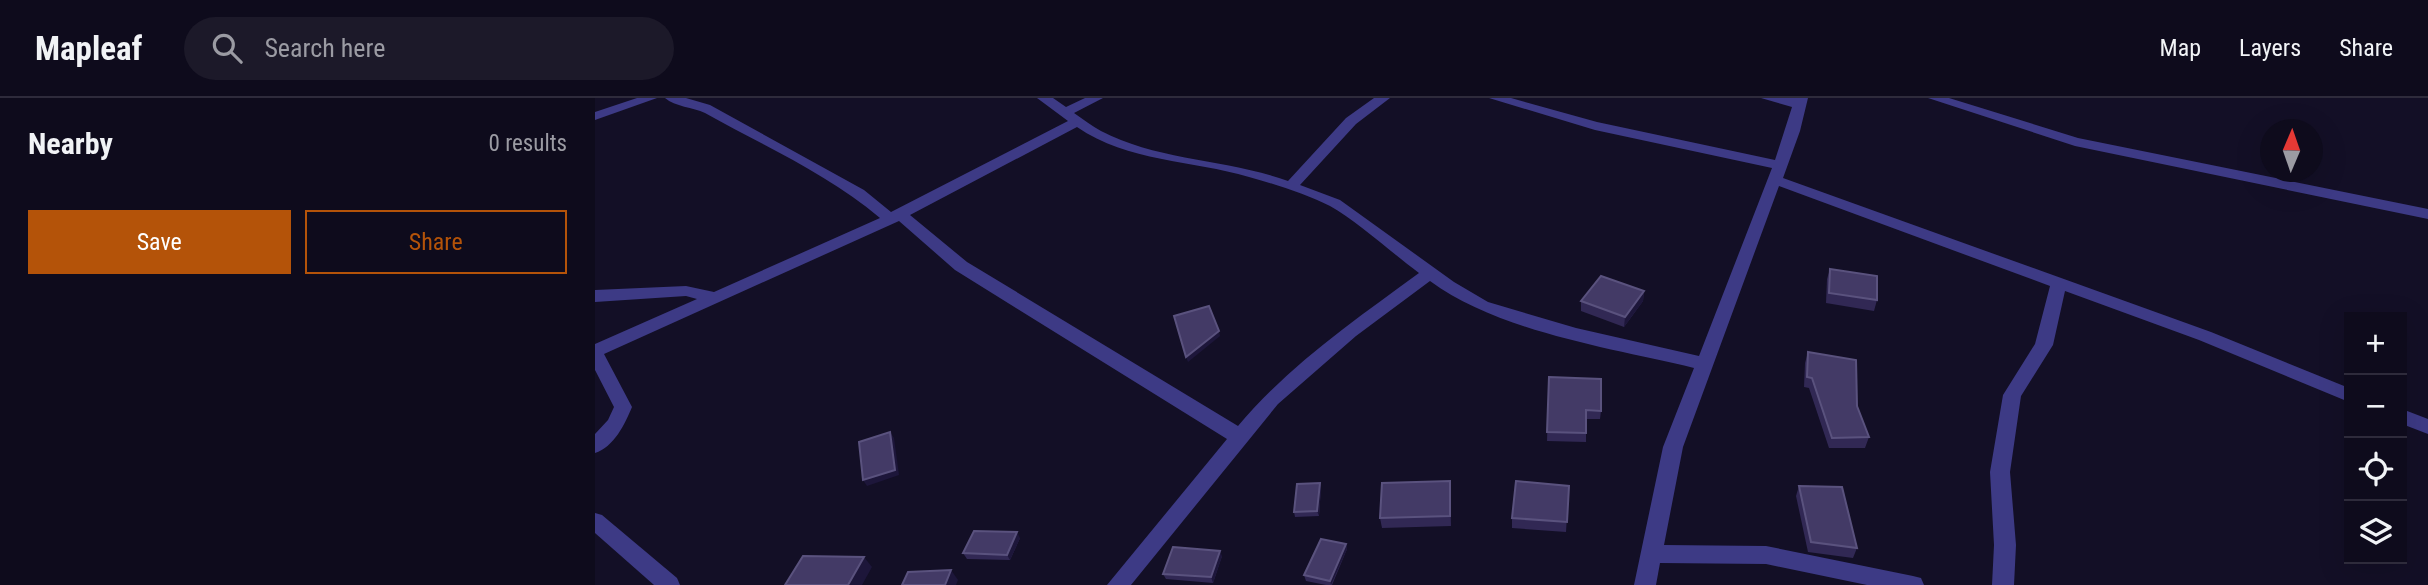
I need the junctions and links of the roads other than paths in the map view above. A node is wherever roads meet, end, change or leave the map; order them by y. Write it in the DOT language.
graph roads {
  1 [pos="650,98"];
  2 [pos="672,98"];
  3 [pos="1044,98"];
  4 [pos="1096,98"];
  5 [pos="1383,98"];
  6 [pos="1496,98"];
  7 [pos="1768,98"];
  8 [pos="1935,98"];
  9 [pos="1800,101"];
  10 [pos="595,116"];
  11 [pos="1069,118"];
  12 [pos="1776,172"];
  13 [pos="1291,186"];
  14 [pos="2428,214"];
  15 [pos="895,217"];
  16 [pos="1430,273"];
  17 [pos="2059,282"];
  18 [pos="595,296"];
  19 [pos="717,298"];
  20 [pos="595,352"];
  21 [pos="1704,364"];
  22 [pos="2344,393"];
  23 [pos="2407,418"];
  24 [pos="2428,427"];
  25 [pos="1240,437"];
  26 [pos="595,446"];
  27 [pos="595,521"];
  28 [pos="1651,554"];
  29 [pos="669,585"];
  30 [pos="1118,585"];
  31 [pos="1645,585"];
  32 [pos="1913,585"];
  33 [pos="2003,585"];
  1 -- 10 [label="street"];
  2 -- 15 [label="street"];
  3 -- 11 [label="street"];
  4 -- 11 [label="street"];
  5 -- 13 [label="street"];
  6 -- 12 [label="street"];
  7 -- 9 [label="street"];
  8 -- 14 [label="street"];
  9 -- 12 [label="street"];
  11 -- 13 [label="street"];
  11 -- 15 [label="street"];
  12 -- 17 [label="street"];
  12 -- 21 [label="street"];
  13 -- 16 [label="street"];
  15 -- 19 [label="street"];
  15 -- 25 [label="street"];
  16 -- 21 [label="street"];
  16 -- 25 [label="street"];
  17 -- 22 [label="street"];
  17 -- 33 [label="street"];
  18 -- 19 [label="street"];
  19 -- 20 [label="street"];
  20 -- 26 [label="street"];
  21 -- 28 [label="street"];
  23 -- 24 [label="street"];
  25 -- 30 [label="street"];
  27 -- 29 [label="street"];
  28 -- 31 [label="street"];
  28 -- 32 [label="street"];
}
